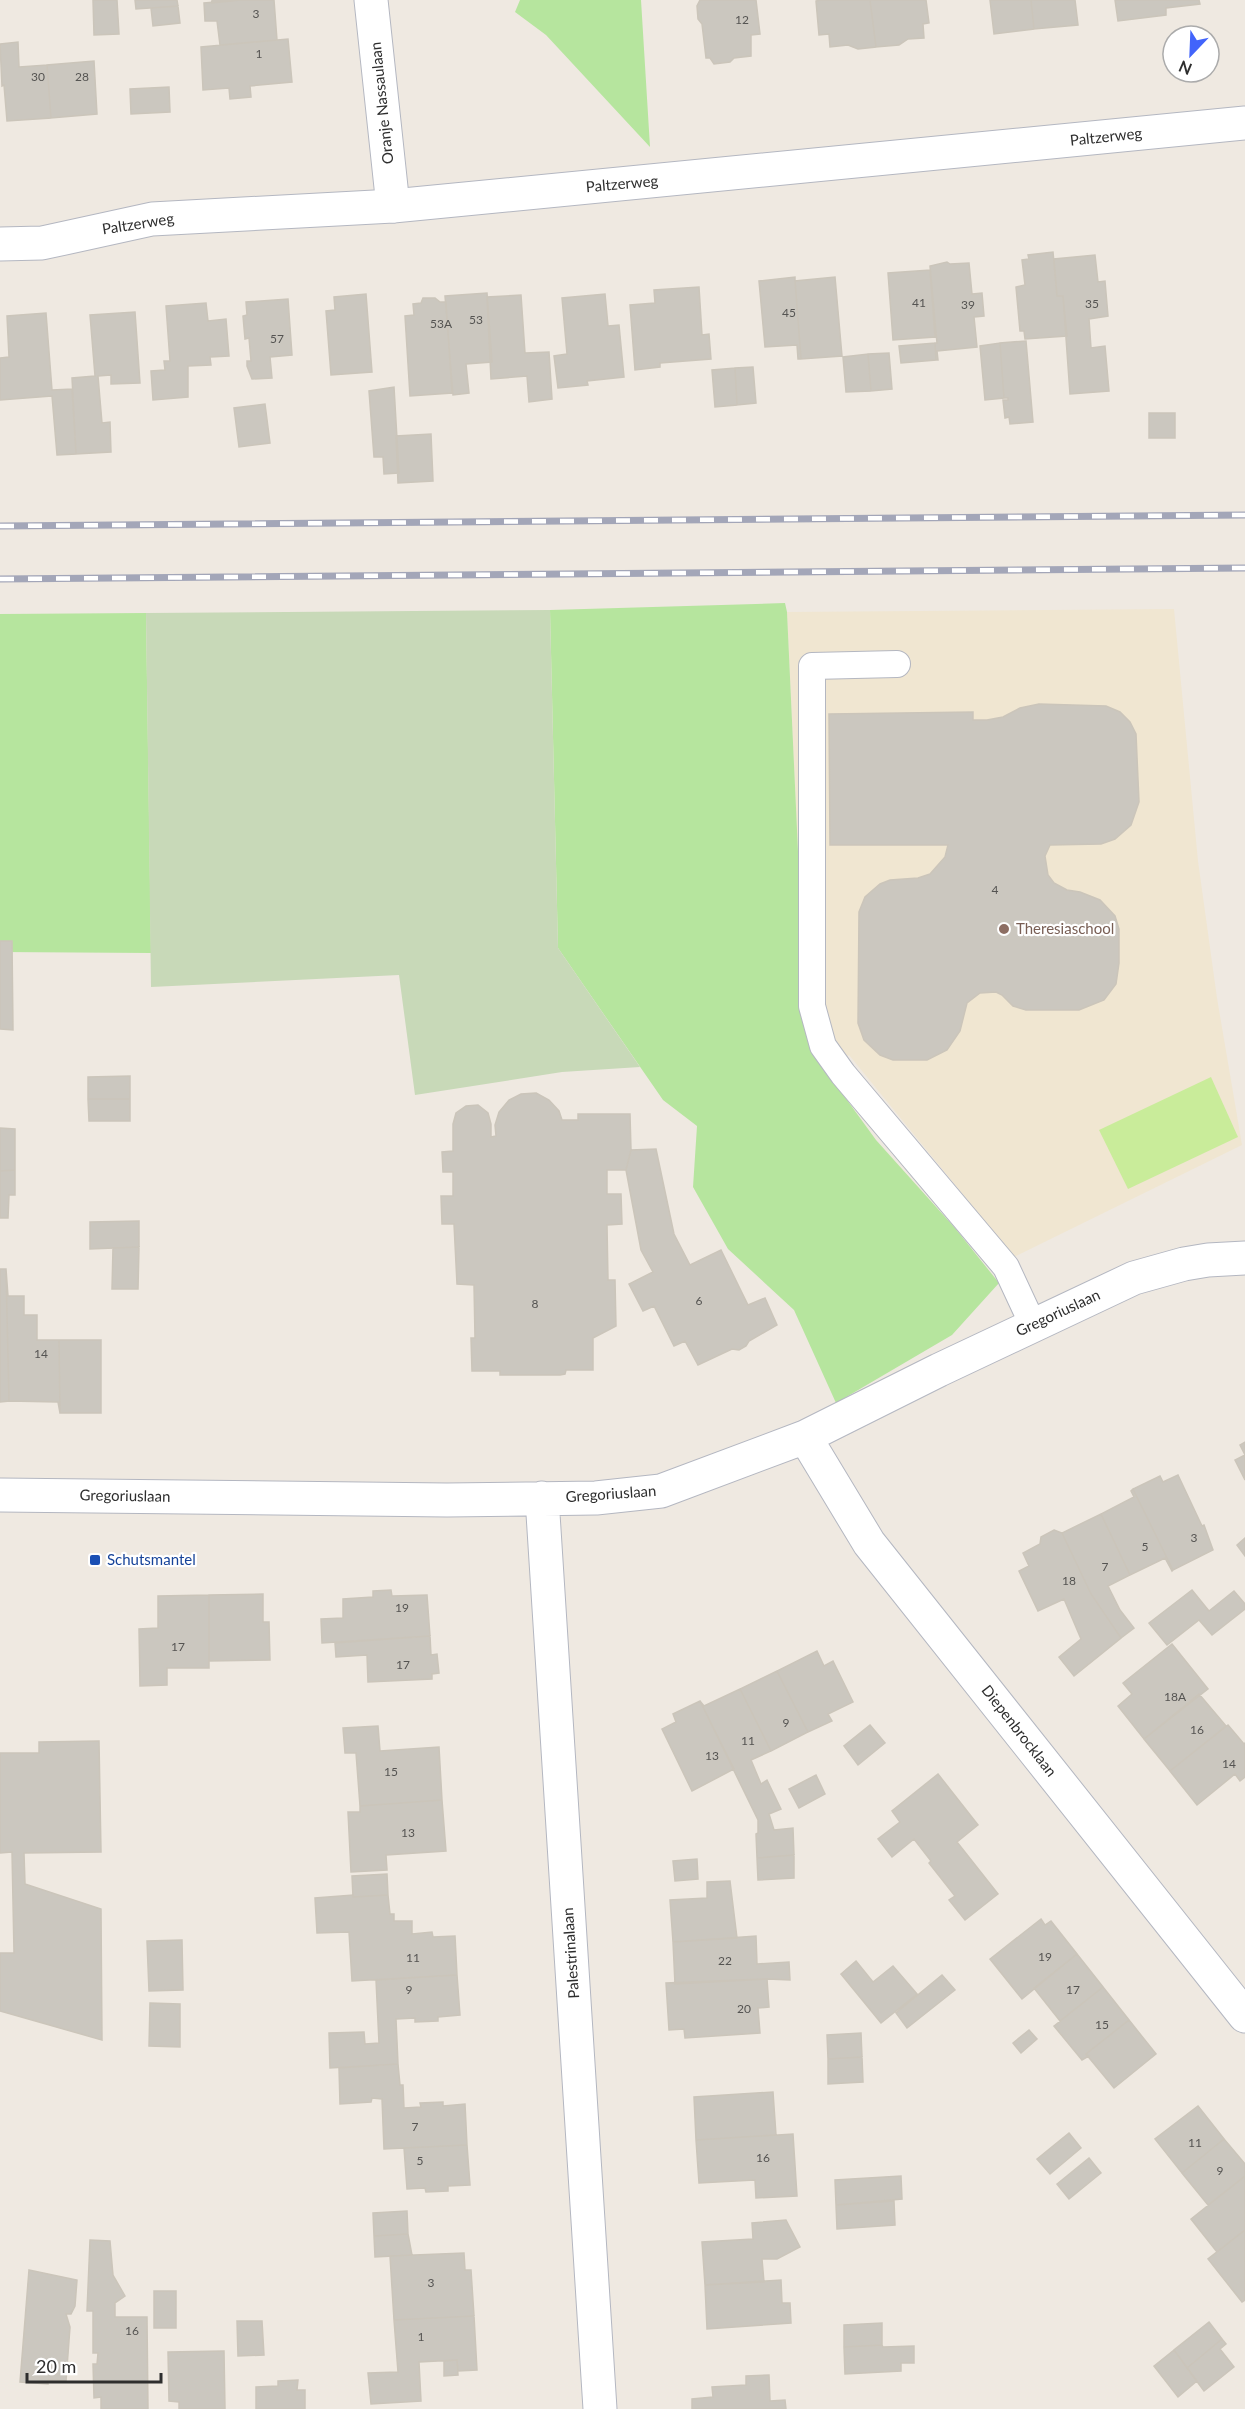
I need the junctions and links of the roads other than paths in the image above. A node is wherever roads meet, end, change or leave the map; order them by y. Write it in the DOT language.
graph roads {
  1 [pos="371,0"];
  2 [pos="1245,123"];
  3 [pos="393,206"];
  4 [pos="0,244"];
  5 [pos="897,664"];
  6 [pos="1245,1258"];
  7 [pos="1033,1325"];
  8 [pos="805,1437"];
  9 [pos="0,1495"];
  10 [pos="542,1498"];
  11 [pos="1245,2016"];
  12 [pos="600,2409"];
  1 -- 3 [label="street, Oranje Nassaulaan"];
  2 -- 3 [label="street, Paltzerweg"];
  3 -- 4 [label="street, Paltzerweg"];
  5 -- 7 [label="lane"];
  6 -- 7 [label="street, Gregoriuslaan"];
  7 -- 8 [label="street, Gregoriuslaan"];
  8 -- 10 [label="street, Gregoriuslaan"];
  8 -- 11 [label="street, Diepenbrocklaan"];
  9 -- 10 [label="street, Gregoriuslaan"];
  10 -- 12 [label="street, Palestrinalaan"];
}
